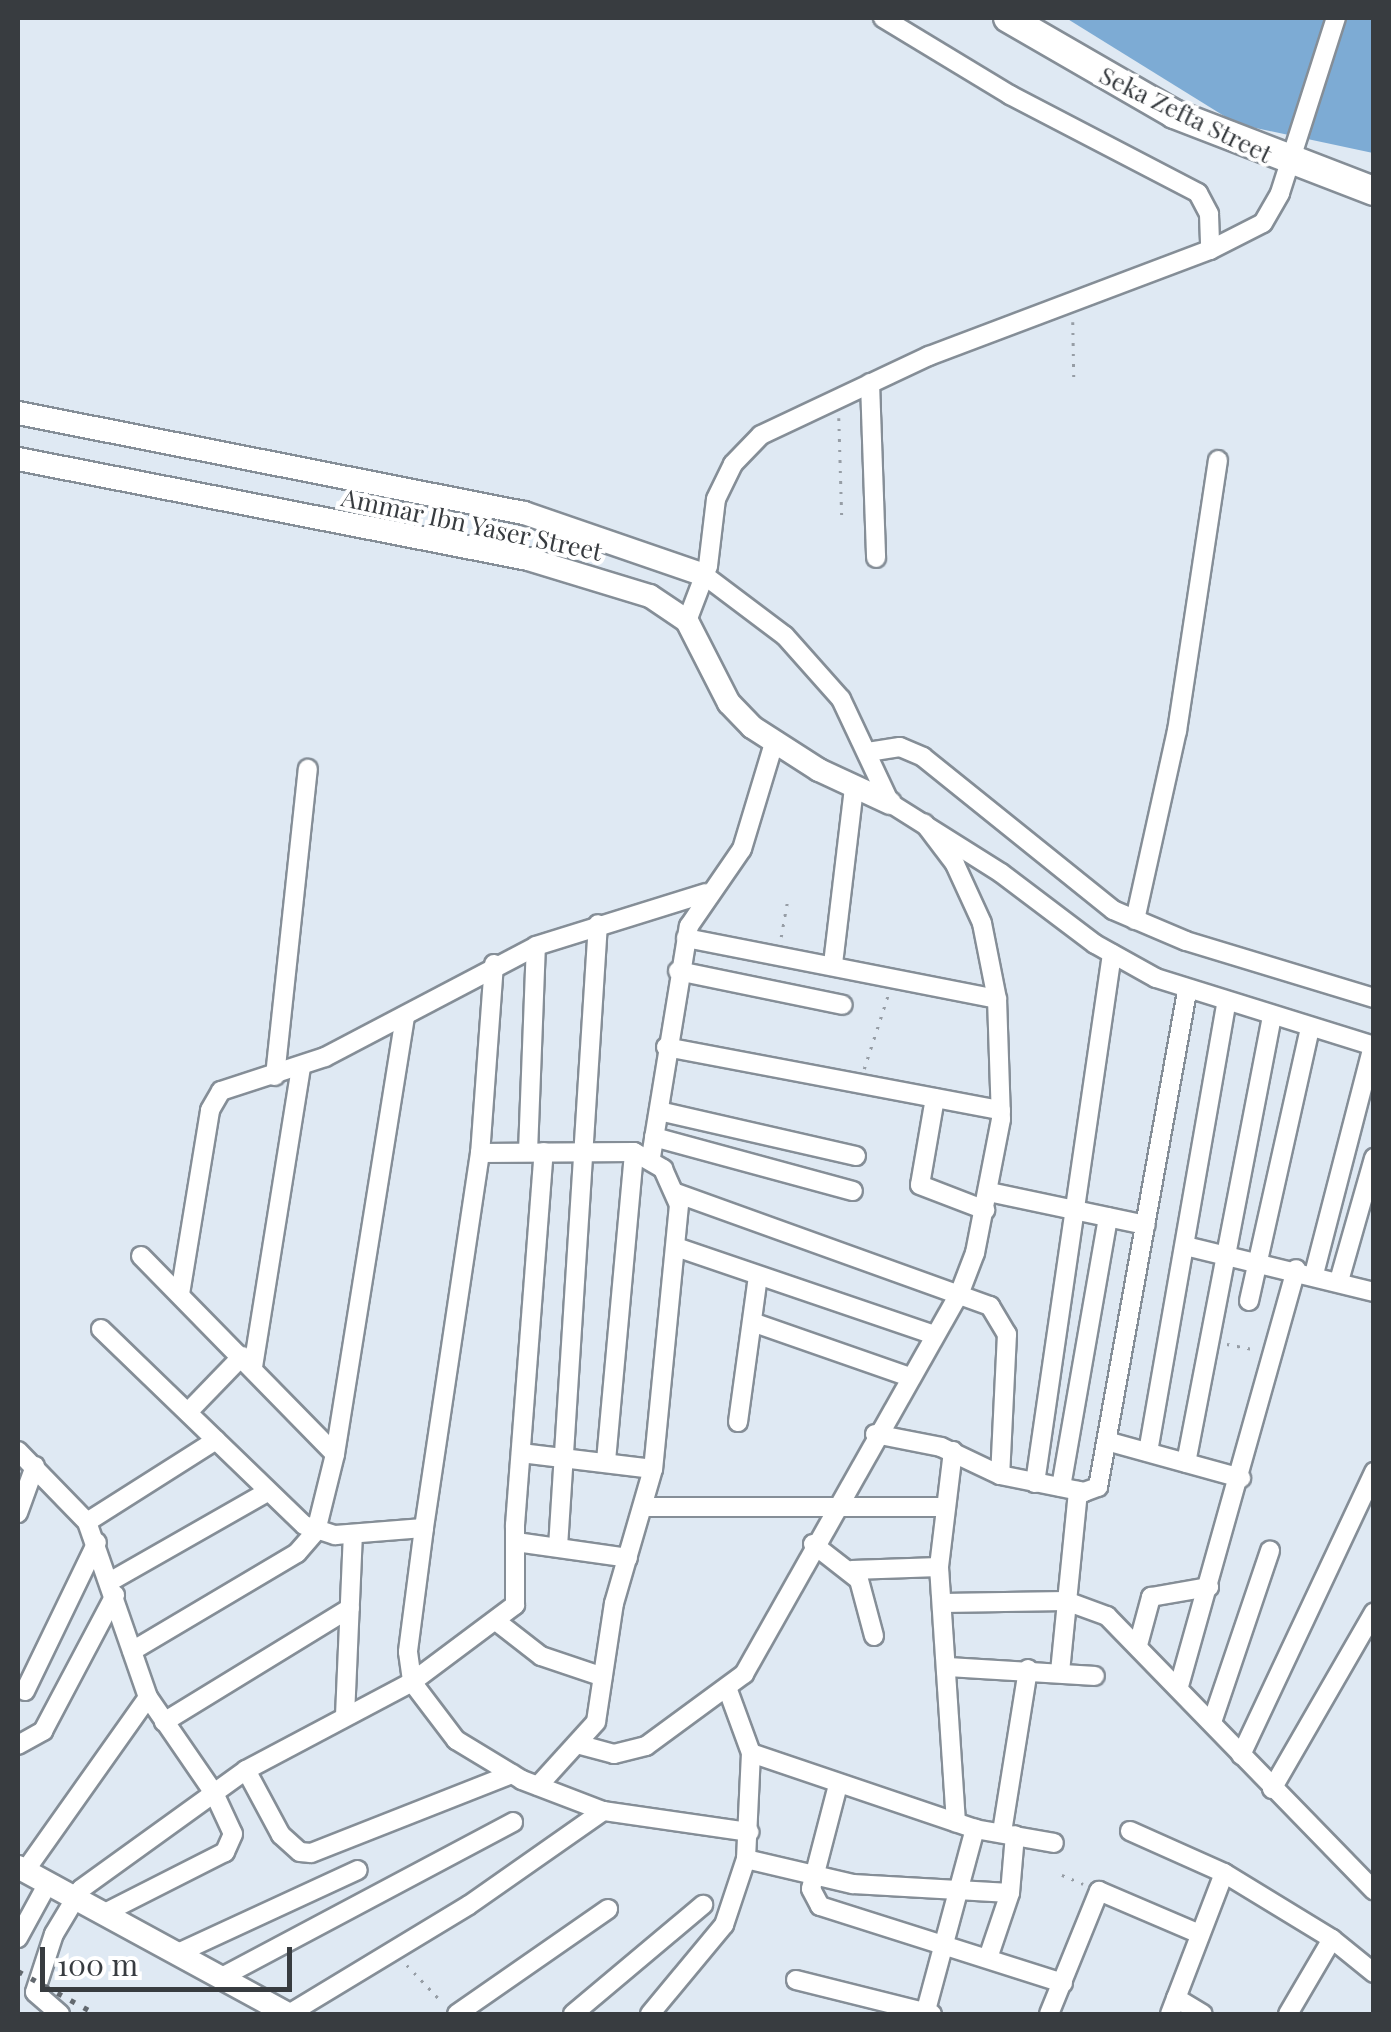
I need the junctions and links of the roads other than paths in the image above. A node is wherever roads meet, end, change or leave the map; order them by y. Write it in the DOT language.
graph roads {
  1 [pos="883,18"];
  2 [pos="1008,18"];
  3 [pos="1336,18"];
  4 [pos="1293,154"];
  5 [pos="1374,191"];
  6 [pos="1210,250"];
  7 [pos="870,383"];
  8 [pos="18,413"];
  9 [pos="18,458"];
  10 [pos="1218,460"];
  11 [pos="876,558"];
  12 [pos="703,578"];
  13 [pos="690,613"];
  14 [pos="774,743"];
  15 [pos="868,752"];
  16 [pos="308,769"];
  17 [pos="854,788"];
  18 [pos="890,803"];
  19 [pos="924,822"];
  20 [pos="706,894"];
  21 [pos="1135,920"];
  22 [pos="598,924"];
  23 [pos="686,938"];
  24 [pos="536,946"];
  25 [pos="1112,954"];
  26 [pos="494,964"];
  27 [pos="833,964"];
  28 [pos="678,971"];
  29 [pos="1187,992"];
  30 [pos="1374,998"];
  31 [pos="998,999"];
  32 [pos="1226,1004"];
  33 [pos="843,1006"];
  34 [pos="406,1017"];
  35 [pos="1272,1018"];
  36 [pos="1310,1029"];
  37 [pos="1373,1046"];
  38 [pos="666,1047"];
  39 [pos="302,1068"];
  40 [pos="275,1076"];
  41 [pos="935,1098"];
  42 [pos="659,1110"];
  43 [pos="1001,1110"];
  44 [pos="654,1137"];
  45 [pos="536,1152"];
  46 [pos="586,1152"];
  47 [pos="480,1153"];
  48 [pos="642,1154"];
  49 [pos="856,1156"];
  50 [pos="1374,1158"];
  51 [pos="854,1190"];
  52 [pos="676,1193"];
  53 [pos="987,1201"];
  54 [pos="1072,1211"];
  55 [pos="1108,1217"];
  56 [pos="1146,1225"];
  57 [pos="1186,1246"];
  58 [pos="678,1248"];
  59 [pos="1227,1253"];
  60 [pos="142,1256"];
  61 [pos="1259,1260"];
  62 [pos="1305,1271"];
  63 [pos="758,1276"];
  64 [pos="1339,1281"];
  65 [pos="960,1292"];
  66 [pos="1374,1292"];
  67 [pos="180,1294"];
  68 [pos="1249,1300"];
  69 [pos="752,1322"];
  70 [pos="101,1329"];
  71 [pos="934,1336"];
  72 [pos="247,1362"];
  73 [pos="910,1377"];
  74 [pos="188,1412"];
  75 [pos="738,1422"];
  76 [pos="875,1434"];
  77 [pos="216,1440"];
  78 [pos="1110,1442"];
  79 [pos="18,1450"];
  80 [pos="953,1451"];
  81 [pos="1148,1452"];
  82 [pos="521,1453"];
  83 [pos="335,1454"];
  84 [pos="562,1455"];
  85 [pos="606,1460"];
  86 [pos="1186,1463"];
  87 [pos="36,1466"];
  88 [pos="654,1469"];
  89 [pos="1374,1472"];
  90 [pos="1000,1474"];
  91 [pos="1241,1478"];
  92 [pos="1035,1482"];
  93 [pos="1069,1489"];
  94 [pos="267,1492"];
  95 [pos="644,1506"];
  96 [pos="942,1507"];
  97 [pos="834,1510"];
  98 [pos="18,1513"];
  99 [pos="87,1522"];
  100 [pos="424,1528"];
  101 [pos="316,1532"];
  102 [pos="353,1535"];
  103 [pos="97,1542"];
  104 [pos="516,1542"];
  105 [pos="812,1544"];
  106 [pos="558,1547"];
  107 [pos="1270,1550"];
  108 [pos="628,1558"];
  109 [pos="938,1567"];
  110 [pos="852,1570"];
  111 [pos="1209,1587"];
  112 [pos="113,1588"];
  113 [pos="1066,1601"];
  114 [pos="943,1603"];
  115 [pos="350,1608"];
  116 [pos="1374,1612"];
  117 [pos="496,1622"];
  118 [pos="874,1636"];
  119 [pos="1138,1645"];
  120 [pos="132,1651"];
  121 [pos="949,1667"];
  122 [pos="1028,1669"];
  123 [pos="1060,1672"];
  124 [pos="1094,1676"];
  125 [pos="602,1678"];
  126 [pos="412,1682"];
  127 [pos="1179,1686"];
  128 [pos="728,1690"];
  129 [pos="25,1691"];
  130 [pos="148,1696"];
  131 [pos="345,1716"];
  132 [pos="164,1722"];
  133 [pos="1212,1722"];
  134 [pos="577,1744"];
  135 [pos="18,1745"];
  136 [pos="751,1753"];
  137 [pos="1242,1755"];
  138 [pos="246,1770"];
  139 [pos="512,1774"];
  140 [pos="538,1786"];
  141 [pos="838,1786"];
  142 [pos="1272,1789"];
  143 [pos="214,1793"];
  144 [pos="603,1812"];
  145 [pos="513,1822"];
  146 [pos="956,1822"];
  147 [pos="975,1829"];
  148 [pos="1130,1831"];
  149 [pos="749,1832"];
  150 [pos="1008,1834"];
  151 [pos="1054,1843"];
  152 [pos="746,1858"];
  153 [pos="21,1869"];
  154 [pos="358,1870"];
  155 [pos="813,1874"];
  156 [pos="1224,1874"];
  157 [pos="45,1889"];
  158 [pos="960,1889"];
  159 [pos="1374,1890"];
  160 [pos="1010,1892"];
  161 [pos="70,1903"];
  162 [pos="703,1905"];
  163 [pos="608,1909"];
  164 [pos="103,1914"];
  165 [pos="1200,1934"];
  166 [pos="18,1938"];
  167 [pos="1332,1939"];
  168 [pos="944,1942"];
  169 [pos="176,1954"];
  170 [pos="988,1958"];
  171 [pos="1374,1973"];
  172 [pos="220,1978"];
  173 [pos="796,1980"];
  174 [pos="1062,1984"];
  175 [pos="1173,2006"];
  176 [pos="60,2014"];
  177 [pos="288,2014"];
  178 [pos="456,2014"];
  179 [pos="573,2014"];
  180 [pos="650,2014"];
  181 [pos="927,2014"];
  182 [pos="1050,2014"];
  183 [pos="1202,2014"];
  184 [pos="1288,2014"];
  1 -- 6 [label="street"];
  2 -- 4 [label="main road, Seka Zefta Street"];
  3 -- 4 [label="street"];
  4 -- 5 [label="main road, Seka Zefta Street"];
  4 -- 6 [label="street"];
  6 -- 7 [label="street"];
  7 -- 11 [label="street"];
  7 -- 12 [label="street"];
  8 -- 12 [label="street, Ammar Ibn Yaser Street"];
  9 -- 13 [label="street, Ammar Ibn Yaser Street"];
  10 -- 21 [label="street"];
  12 -- 13 [label="street"];
  12 -- 15 [label="street"];
  13 -- 14 [label="street, Ammar Ibn Yaser Street"];
  14 -- 17 [label="street, Ammar Ibn Yaser Street"];
  14 -- 20 [label="street"];
  15 -- 18 [label="street"];
  15 -- 21 [label="street"];
  16 -- 40 [label="street"];
  17 -- 18 [label="street, Ammar Ibn Yaser Street"];
  17 -- 27 [label="street"];
  18 -- 19 [label="street"];
  19 -- 25 [label="street"];
  19 -- 31 [label="street"];
  20 -- 22 [label="street"];
  20 -- 23 [label="street"];
  21 -- 30 [label="street"];
  22 -- 24 [label="street"];
  22 -- 46 [label="street"];
  23 -- 27 [label="street"];
  23 -- 28 [label="street"];
  24 -- 26 [label="street"];
  24 -- 45 [label="street"];
  25 -- 29 [label="street"];
  25 -- 54 [label="street"];
  26 -- 34 [label="street"];
  26 -- 47 [label="street"];
  27 -- 31 [label="street"];
  28 -- 33 [label="street"];
  28 -- 38 [label="street"];
  29 -- 32 [label="street"];
  29 -- 56 [label="street"];
  31 -- 43 [label="street"];
  32 -- 35 [label="street"];
  32 -- 57 [label="street"];
  34 -- 39 [label="street"];
  34 -- 83 [label="street"];
  35 -- 36 [label="street"];
  35 -- 59 [label="street"];
  36 -- 37 [label="street"];
  36 -- 61 [label="street"];
  37 -- 62 [label="street"];
  38 -- 41 [label="street"];
  38 -- 42 [label="street"];
  39 -- 40 [label="street"];
  39 -- 72 [label="street"];
  40 -- 67 [label="street"];
  41 -- 43 [label="street"];
  41 -- 53 [label="street"];
  42 -- 44 [label="street"];
  42 -- 49 [label="street"];
  43 -- 53 [label="street"];
  44 -- 48 [label="street"];
  44 -- 51 [label="street"];
  45 -- 46 [label="street"];
  45 -- 47 [label="street"];
  45 -- 82 [label="street"];
  46 -- 48 [label="street"];
  46 -- 84 [label="street"];
  47 -- 100 [label="street"];
  48 -- 52 [label="street"];
  48 -- 85 [label="street"];
  50 -- 64 [label="street"];
  52 -- 58 [label="street"];
  52 -- 65 [label="street"];
  53 -- 54 [label="street"];
  53 -- 65 [label="street"];
  54 -- 55 [label="street"];
  54 -- 92 [label="street"];
  55 -- 56 [label="street"];
  55 -- 93 [label="street"];
  56 -- 78 [label="street"];
  57 -- 59 [label="street"];
  57 -- 81 [label="street"];
  58 -- 63 [label="street"];
  58 -- 88 [label="street"];
  59 -- 61 [label="street"];
  59 -- 86 [label="street"];
  60 -- 67 [label="street"];
  61 -- 62 [label="street"];
  61 -- 68 [label="street"];
  62 -- 64 [label="street"];
  62 -- 91 [label="street"];
  63 -- 69 [label="street"];
  63 -- 71 [label="street"];
  64 -- 66 [label="street"];
  65 -- 71 [label="street"];
  65 -- 90 [label="street"];
  67 -- 72 [label="street"];
  69 -- 73 [label="street"];
  69 -- 75 [label="street"];
  70 -- 74 [label="street"];
  71 -- 73 [label="street"];
  72 -- 74 [label="street"];
  72 -- 83 [label="street"];
  73 -- 76 [label="street"];
  74 -- 77 [label="street"];
  76 -- 80 [label="street"];
  76 -- 97 [label="street"];
  77 -- 94 [label="street"];
  77 -- 99 [label="street"];
  78 -- 81 [label="street"];
  78 -- 93 [label="street"];
  79 -- 87 [label="street"];
  80 -- 90 [label="street"];
  80 -- 96 [label="street"];
  81 -- 86 [label="street"];
  82 -- 84 [label="street"];
  82 -- 104 [label="street"];
  83 -- 101 [label="street"];
  84 -- 85 [label="street"];
  84 -- 106 [label="street"];
  85 -- 88 [label="street"];
  86 -- 91 [label="street"];
  87 -- 98 [label="street"];
  87 -- 99 [label="street"];
  88 -- 95 [label="street"];
  89 -- 137 [label="street"];
  90 -- 92 [label="street"];
  91 -- 111 [label="street"];
  92 -- 93 [label="street"];
  93 -- 113 [label="street"];
  94 -- 101 [label="street"];
  94 -- 112 [label="street"];
  95 -- 97 [label="street"];
  95 -- 108 [label="street"];
  96 -- 97 [label="street"];
  96 -- 109 [label="street"];
  97 -- 105 [label="street"];
  99 -- 103 [label="street"];
  100 -- 102 [label="street"];
  100 -- 126 [label="street"];
  101 -- 102 [label="street"];
  101 -- 120 [label="street"];
  102 -- 115 [label="street"];
  103 -- 112 [label="street"];
  103 -- 129 [label="street"];
  104 -- 106 [label="street"];
  104 -- 117 [label="street"];
  105 -- 110 [label="street"];
  105 -- 128 [label="street"];
  106 -- 108 [label="street"];
  107 -- 133 [label="street"];
  108 -- 125 [label="street"];
  109 -- 110 [label="street"];
  109 -- 114 [label="street"];
  110 -- 118 [label="street"];
  111 -- 119 [label="street"];
  111 -- 127 [label="street"];
  112 -- 120 [label="street"];
  112 -- 135 [label="street"];
  113 -- 114 [label="street"];
  113 -- 119 [label="street"];
  113 -- 123 [label="street"];
  114 -- 121 [label="street"];
  115 -- 131 [label="street"];
  115 -- 132 [label="street"];
  116 -- 142 [label="street"];
  117 -- 125 [label="street"];
  117 -- 126 [label="street"];
  119 -- 127 [label="street"];
  120 -- 130 [label="street"];
  121 -- 122 [label="street"];
  121 -- 146 [label="street"];
  122 -- 123 [label="street"];
  122 -- 150 [label="street"];
  123 -- 124 [label="street"];
  125 -- 134 [label="street"];
  126 -- 131 [label="street"];
  126 -- 139 [label="street"];
  127 -- 133 [label="street"];
  128 -- 134 [label="street"];
  128 -- 136 [label="street"];
  130 -- 132 [label="street"];
  130 -- 153 [label="street"];
  131 -- 138 [label="street"];
  132 -- 143 [label="street"];
  133 -- 137 [label="street"];
  134 -- 140 [label="street"];
  136 -- 141 [label="street"];
  136 -- 149 [label="street"];
  137 -- 142 [label="street"];
  138 -- 139 [label="street"];
  138 -- 143 [label="street"];
  139 -- 140 [label="street"];
  140 -- 144 [label="street"];
  141 -- 146 [label="street"];
  141 -- 155 [label="street"];
  142 -- 159 [label="street"];
  143 -- 161 [label="street"];
  143 -- 164 [label="street"];
  144 -- 149 [label="street"];
  144 -- 177 [label="street"];
  145 -- 172 [label="street"];
  146 -- 147 [label="street"];
  147 -- 150 [label="street"];
  147 -- 158 [label="street"];
  148 -- 156 [label="street"];
  149 -- 152 [label="street"];
  150 -- 151 [label="street"];
  150 -- 160 [label="street"];
  152 -- 155 [label="street"];
  152 -- 180 [label="street"];
  153 -- 157 [label="street"];
  154 -- 169 [label="street"];
  155 -- 158 [label="street"];
  155 -- 168 [label="street"];
  156 -- 165 [label="street"];
  156 -- 167 [label="street"];
  157 -- 161 [label="street"];
  157 -- 166 [label="street"];
  158 -- 160 [label="street"];
  158 -- 168 [label="street"];
  160 -- 170 [label="street"];
  161 -- 164 [label="street"];
  161 -- 176 [label="street"];
  162 -- 179 [label="street"];
  163 -- 178 [label="street"];
  164 -- 169 [label="street"];
  165 -- 174 [label="street"];
  165 -- 175 [label="street"];
  167 -- 171 [label="street"];
  167 -- 184 [label="street"];
  168 -- 170 [label="street"];
  168 -- 181 [label="street"];
  169 -- 172 [label="street"];
  170 -- 174 [label="street"];
  172 -- 177 [label="street"];
  173 -- 181 [label="street"];
  174 -- 182 [label="street"];
  175 -- 183 [label="street"];
}
